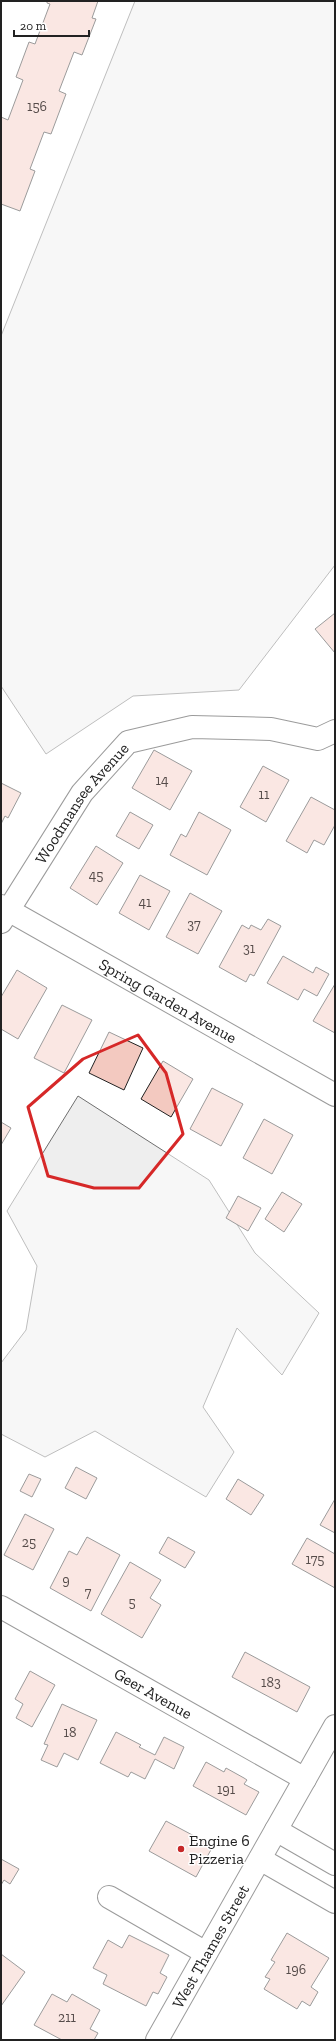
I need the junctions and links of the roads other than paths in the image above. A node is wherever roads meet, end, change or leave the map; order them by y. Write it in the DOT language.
graph roads {
  1 [pos="329,740"];
  2 [pos="3,912"];
  3 [pos="335,1095"];
  4 [pos="1,1607"];
  5 [pos="335,1726"];
  6 [pos="305,1779"];
  7 [pos="276,1830"];
  8 [pos="260,1859"];
  9 [pos="335,1864"];
  10 [pos="110,1897"];
  11 [pos="335,1902"];
  12 [pos="206,1952"];
  13 [pos="157,2040"];
  1 -- 2 [label="street, Woodmansee Avenue"];
  2 -- 3 [label="street, Spring Garden Avenue"];
  4 -- 6 [label="street, Geer Avenue"];
  5 -- 6 [label="street, West Thames Street"];
  6 -- 7 [label="street, West Thames Street"];
  7 -- 8 [label="street, West Thames Street"];
  7 -- 9 [label="street"];
  8 -- 11 [label="street"];
  8 -- 12 [label="street, West Thames Street"];
  10 -- 12 [label="street"];
  12 -- 13 [label="street, West Thames Street"];
}
